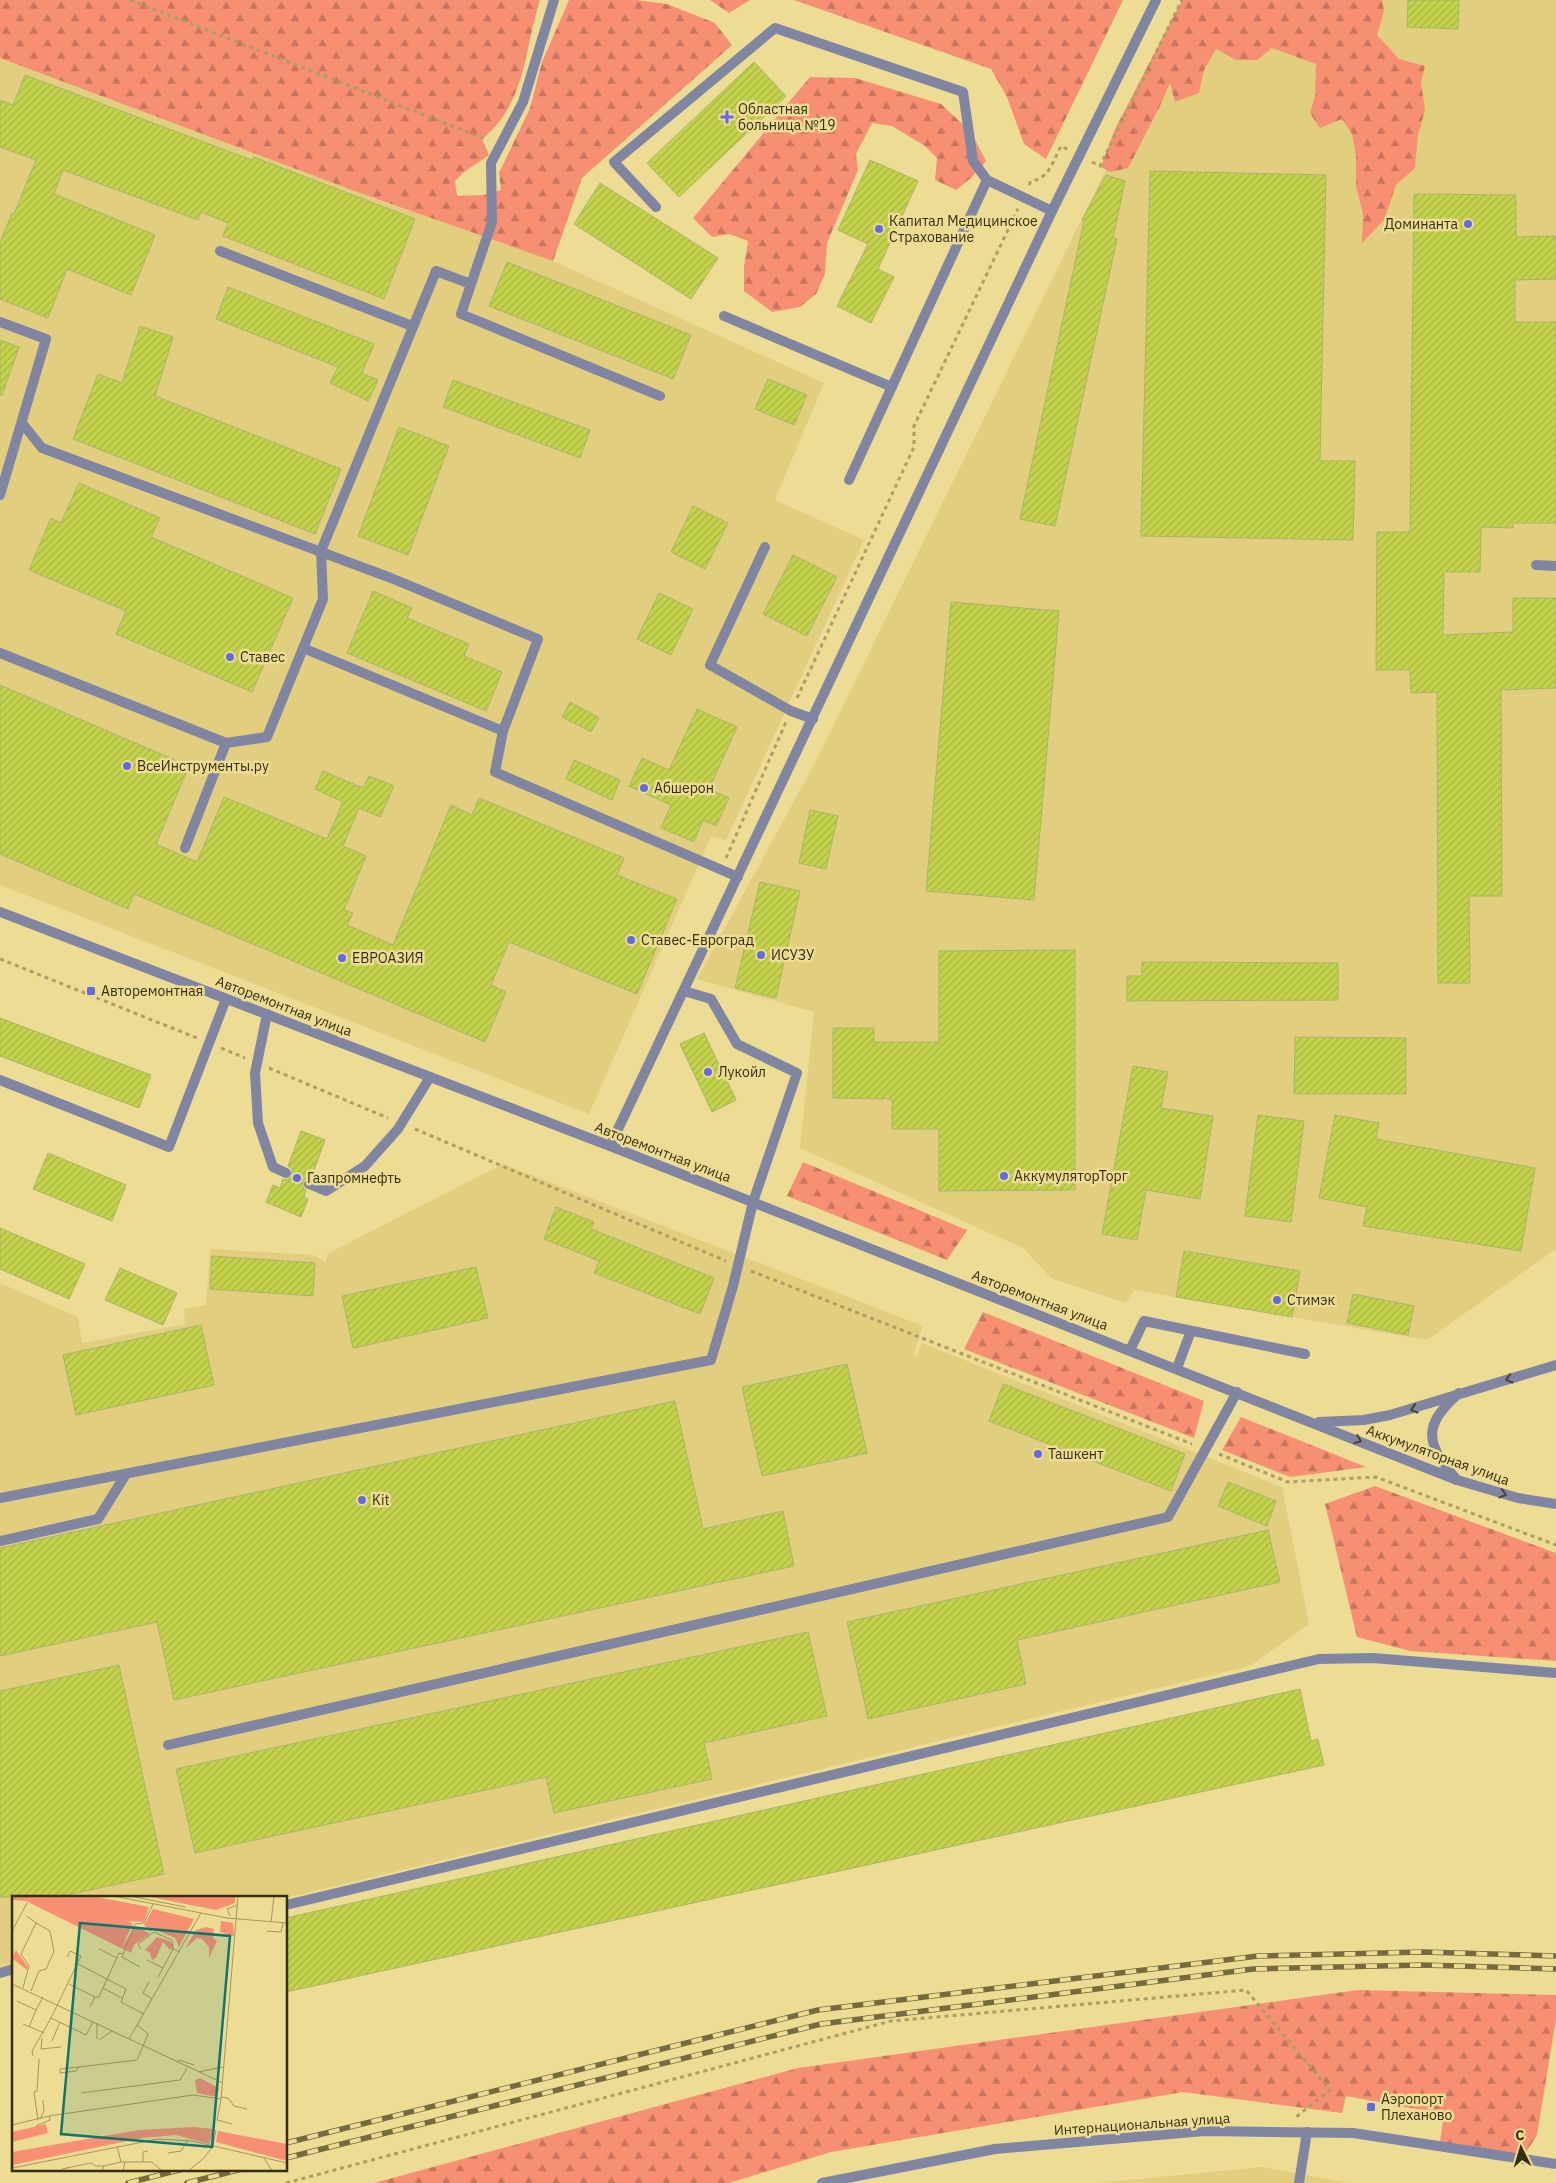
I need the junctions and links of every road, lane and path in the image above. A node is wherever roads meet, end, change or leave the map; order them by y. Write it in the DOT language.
graph roads {
  1 [pos="130,0"];
  2 [pos="554,0"];
  3 [pos="1156,0"];
  4 [pos="500,145"];
  5 [pos="987,180"];
  6 [pos="656,207"];
  7 [pos="1052,211"];
  8 [pos="220,251"];
  9 [pos="471,284"];
  10 [pos="724,316"];
  11 [pos="0,322"];
  12 [pos="412,326"];
  13 [pos="892,387"];
  14 [pos="660,396"];
  15 [pos="22,423"];
  16 [pos="849,480"];
  17 [pos="0,495"];
  18 [pos="765,547"];
  19 [pos="321,551"];
  20 [pos="1536,565"];
  21 [pos="1556,566"];
  22 [pos="303,648"];
  23 [pos="0,654"];
  24 [pos="813,718"];
  25 [pos="503,731"];
  26 [pos="226,743"];
  27 [pos="185,848"];
  28 [pos="738,877"];
  29 [pos="0,912"];
  30 [pos="0,959"];
  31 [pos="684,991"];
  32 [pos="226,999"];
  33 [pos="267,1014"];
  34 [pos="209,1043"];
  35 [pos="257,1063"];
  36 [pos="430,1077"];
  37 [pos="0,1080"];
  38 [pos="401,1123"];
  39 [pos="610,1146"];
  40 [pos="286,1173"];
  41 [pos="309,1184"];
  42 [pos="753,1202"];
  43 [pos="738,1266"];
  44 [pos="1191,1331"];
  45 [pos="1130,1350"];
  46 [pos="1305,1354"];
  47 [pos="1556,1365"];
  48 [pos="1177,1368"];
  49 [pos="1237,1392"];
  50 [pos="1460,1393"];
  51 [pos="1313,1422"];
  52 [pos="1206,1449"];
  53 [pos="126,1474"];
  54 [pos="1457,1480"];
  55 [pos="0,1498"];
  56 [pos="1556,1504"];
  57 [pos="0,1541"];
  58 [pos="1556,1545"];
  59 [pos="1556,1673"];
  60 [pos="168,1745"];
  61 [pos="288,1905"];
  62 [pos="1278,2132"];
  63 [pos="1307,2132"];
  64 [pos="1556,2164"];
  65 [pos="286,2183"];
  66 [pos="822,2183"];
  67 [pos="1299,2183"];
  1 -- 4 [label="path"];
  2 -- 4 [label="street"];
  3 -- 7 [label="street"];
  4 -- 9 [label="street"];
  5 -- 6 [label="street"];
  5 -- 7 [label="street"];
  5 -- 13 [label="street"];
  7 -- 24 [label="street"];
  8 -- 12 [label="street"];
  9 -- 12 [label="street"];
  9 -- 14 [label="street"];
  10 -- 13 [label="street"];
  11 -- 15 [label="street"];
  12 -- 19 [label="street"];
  13 -- 16 [label="street"];
  15 -- 17 [label="street"];
  15 -- 19 [label="street"];
  18 -- 24 [label="street"];
  19 -- 22 [label="street"];
  19 -- 25 [label="street"];
  20 -- 21 [label="street"];
  22 -- 25 [label="street"];
  22 -- 26 [label="street"];
  23 -- 26 [label="street"];
  24 -- 28 [label="street"];
  25 -- 28 [label="street"];
  26 -- 27 [label="street"];
  28 -- 31 [label="street"];
  29 -- 32 [label="street, Авторемонтная улица"];
  30 -- 34 [label="path"];
  31 -- 39 [label="street"];
  31 -- 42 [label="street"];
  32 -- 33 [label="street, Авторемонтная улица"];
  32 -- 34 [label="street"];
  33 -- 35 [label="street"];
  33 -- 36 [label="street, Авторемонтная улица"];
  34 -- 35 [label="path"];
  34 -- 37 [label="street"];
  35 -- 38 [label="path"];
  35 -- 40 [label="street"];
  36 -- 38 [label="street"];
  36 -- 39 [label="street, Авторемонтная улица"];
  38 -- 41 [label="street"];
  38 -- 43 [label="path"];
  39 -- 42 [label="street, Авторемонтная улица"];
  42 -- 43 [label="street"];
  42 -- 45 [label="street, Авторемонтная улица"];
  43 -- 52 [label="path"];
  43 -- 53 [label="street"];
  44 -- 45 [label="street"];
  44 -- 46 [label="street"];
  44 -- 48 [label="street"];
  45 -- 48 [label="street, Авторемонтная улица"];
  47 -- 50 [label="street, one-way"];
  48 -- 49 [label="street, Авторемонтная улица"];
  49 -- 51 [label="street, Авторемонтная улица"];
  49 -- 52 [label="street"];
  50 -- 51 [label="street, one-way"];
  50 -- 54 [label="street"];
  51 -- 54 [label="street, Аккумуляторная улица, one-way"];
  52 -- 58 [label="path"];
  52 -- 60 [label="street"];
  53 -- 55 [label="street"];
  53 -- 57 [label="street"];
  54 -- 56 [label="street, Аккумуляторная улица, one-way"];
  59 -- 61 [label="street"];
  62 -- 63 [label="street, Интернациональная улица"];
  62 -- 65 [label="path"];
  62 -- 66 [label="street, Интернациональная улица"];
  63 -- 64 [label="street, Интернациональная улица"];
  63 -- 67 [label="street"];
}
